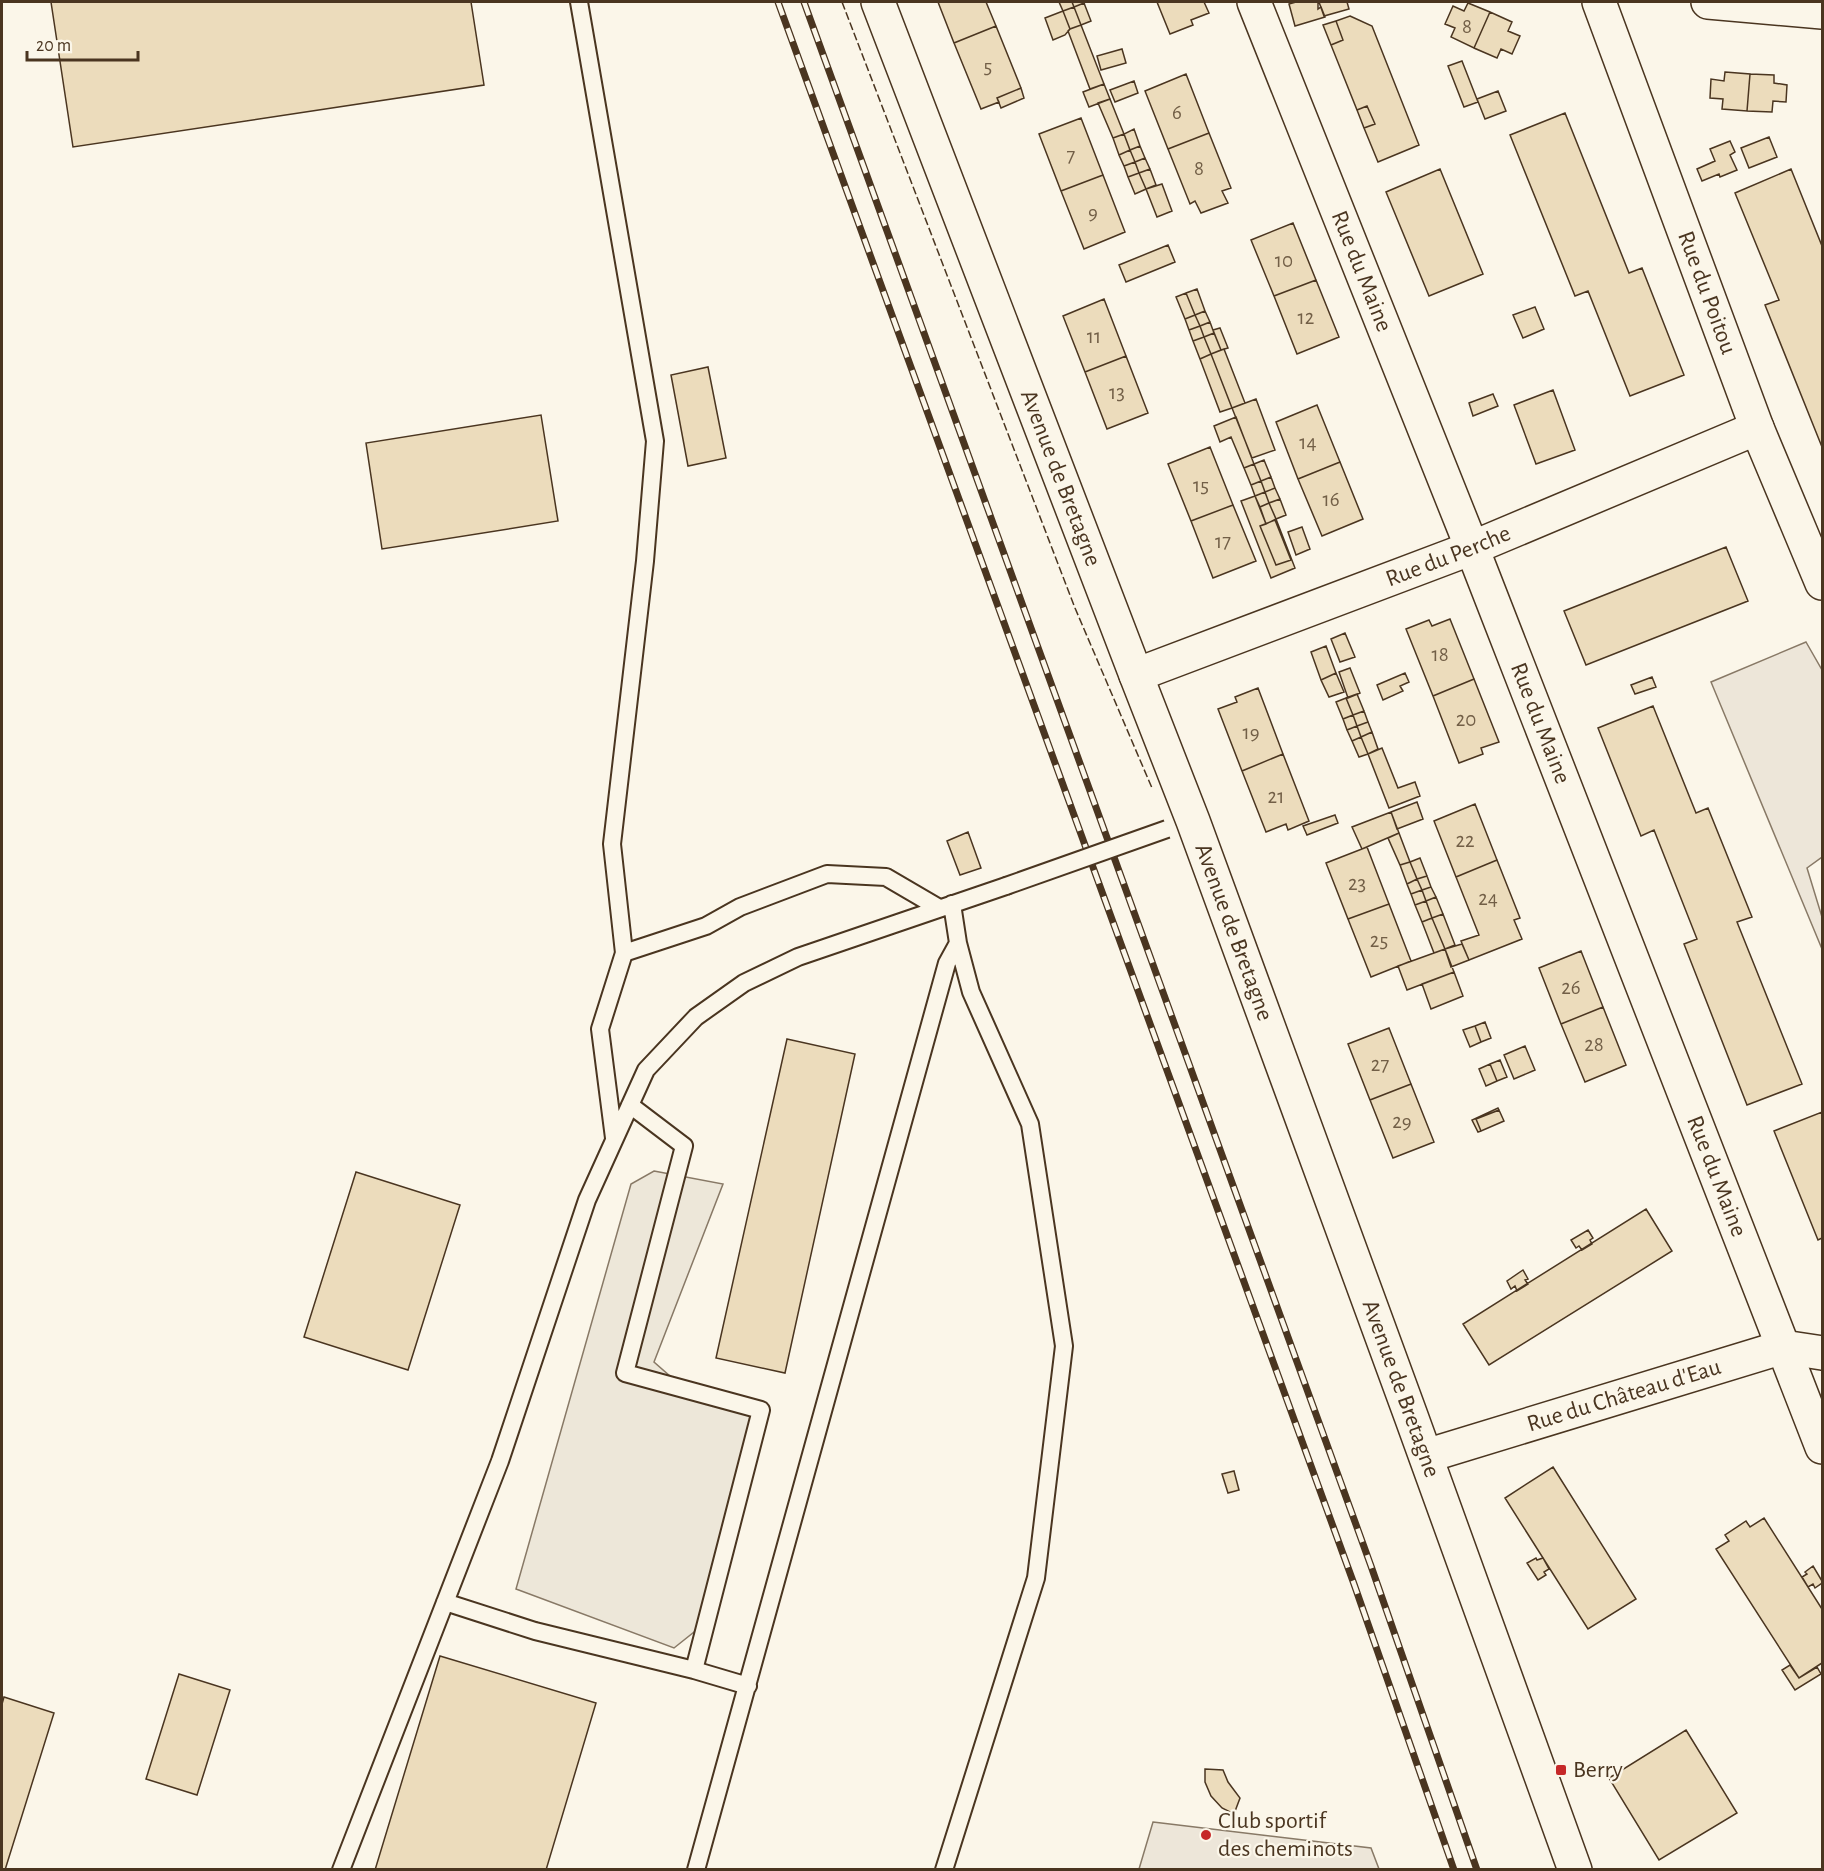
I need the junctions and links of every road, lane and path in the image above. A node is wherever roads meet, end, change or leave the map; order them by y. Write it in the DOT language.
graph roads {
  1 [pos="579,2"];
  2 [pos="878,2"];
  3 [pos="1254,2"];
  4 [pos="1599,2"];
  5 [pos="1708,2"];
  6 [pos="1822,12"];
  7 [pos="1757,428"];
  8 [pos="1472,548"];
  9 [pos="1822,583"];
  10 [pos="1136,675"];
  11 [pos="1180,825"];
  12 [pos="946,906"];
  13 [pos="958,943"];
  14 [pos="624,953"];
  15 [pos="630,1105"];
  16 [pos="615,1140"];
  17 [pos="1783,1347"];
  18 [pos="1822,1353"];
  19 [pos="1822,1447"];
  20 [pos="1426,1456"];
  21 [pos="445,1602"];
  22 [pos="694,1670"];
  23 [pos="747,1686"];
  24 [pos="341,1869"];
  25 [pos="696,1869"];
  26 [pos="944,1869"];
  27 [pos="1575,1869"];
  1 -- 14 [label="lane"];
  2 -- 10 [label="street, Avenue de Bretagne"];
  3 -- 8 [label="street, Rue du Maine"];
  4 -- 7 [label="street, Rue du Poitou"];
  5 -- 6 [label="street"];
  7 -- 8 [label="street, Rue du Perche"];
  7 -- 9 [label="street, Rue du Poitou"];
  8 -- 10 [label="street, Rue du Perche"];
  8 -- 17 [label="street, Rue du Maine"];
  10 -- 11 [label="street, Avenue de Bretagne"];
  11 -- 12 [label="lane, bridge"];
  11 -- 20 [label="street, Avenue de Bretagne"];
  12 -- 13 [label="lane"];
  12 -- 14 [label="lane"];
  12 -- 15 [label="lane"];
  13 -- 23 [label="lane"];
  13 -- 26 [label="lane"];
  14 -- 16 [label="lane"];
  15 -- 16 [label="lane"];
  15 -- 22 [label="lane"];
  16 -- 21 [label="lane"];
  17 -- 18 [label="street, Rue du Château d'Eau"];
  17 -- 19 [label="street, Rue du Maine"];
  17 -- 20 [label="street, Rue du Château d'Eau"];
  20 -- 27 [label="street, Avenue de Bretagne"];
  21 -- 22 [label="lane"];
  21 -- 24 [label="lane"];
  22 -- 23 [label="lane"];
  23 -- 25 [label="lane"];
}
